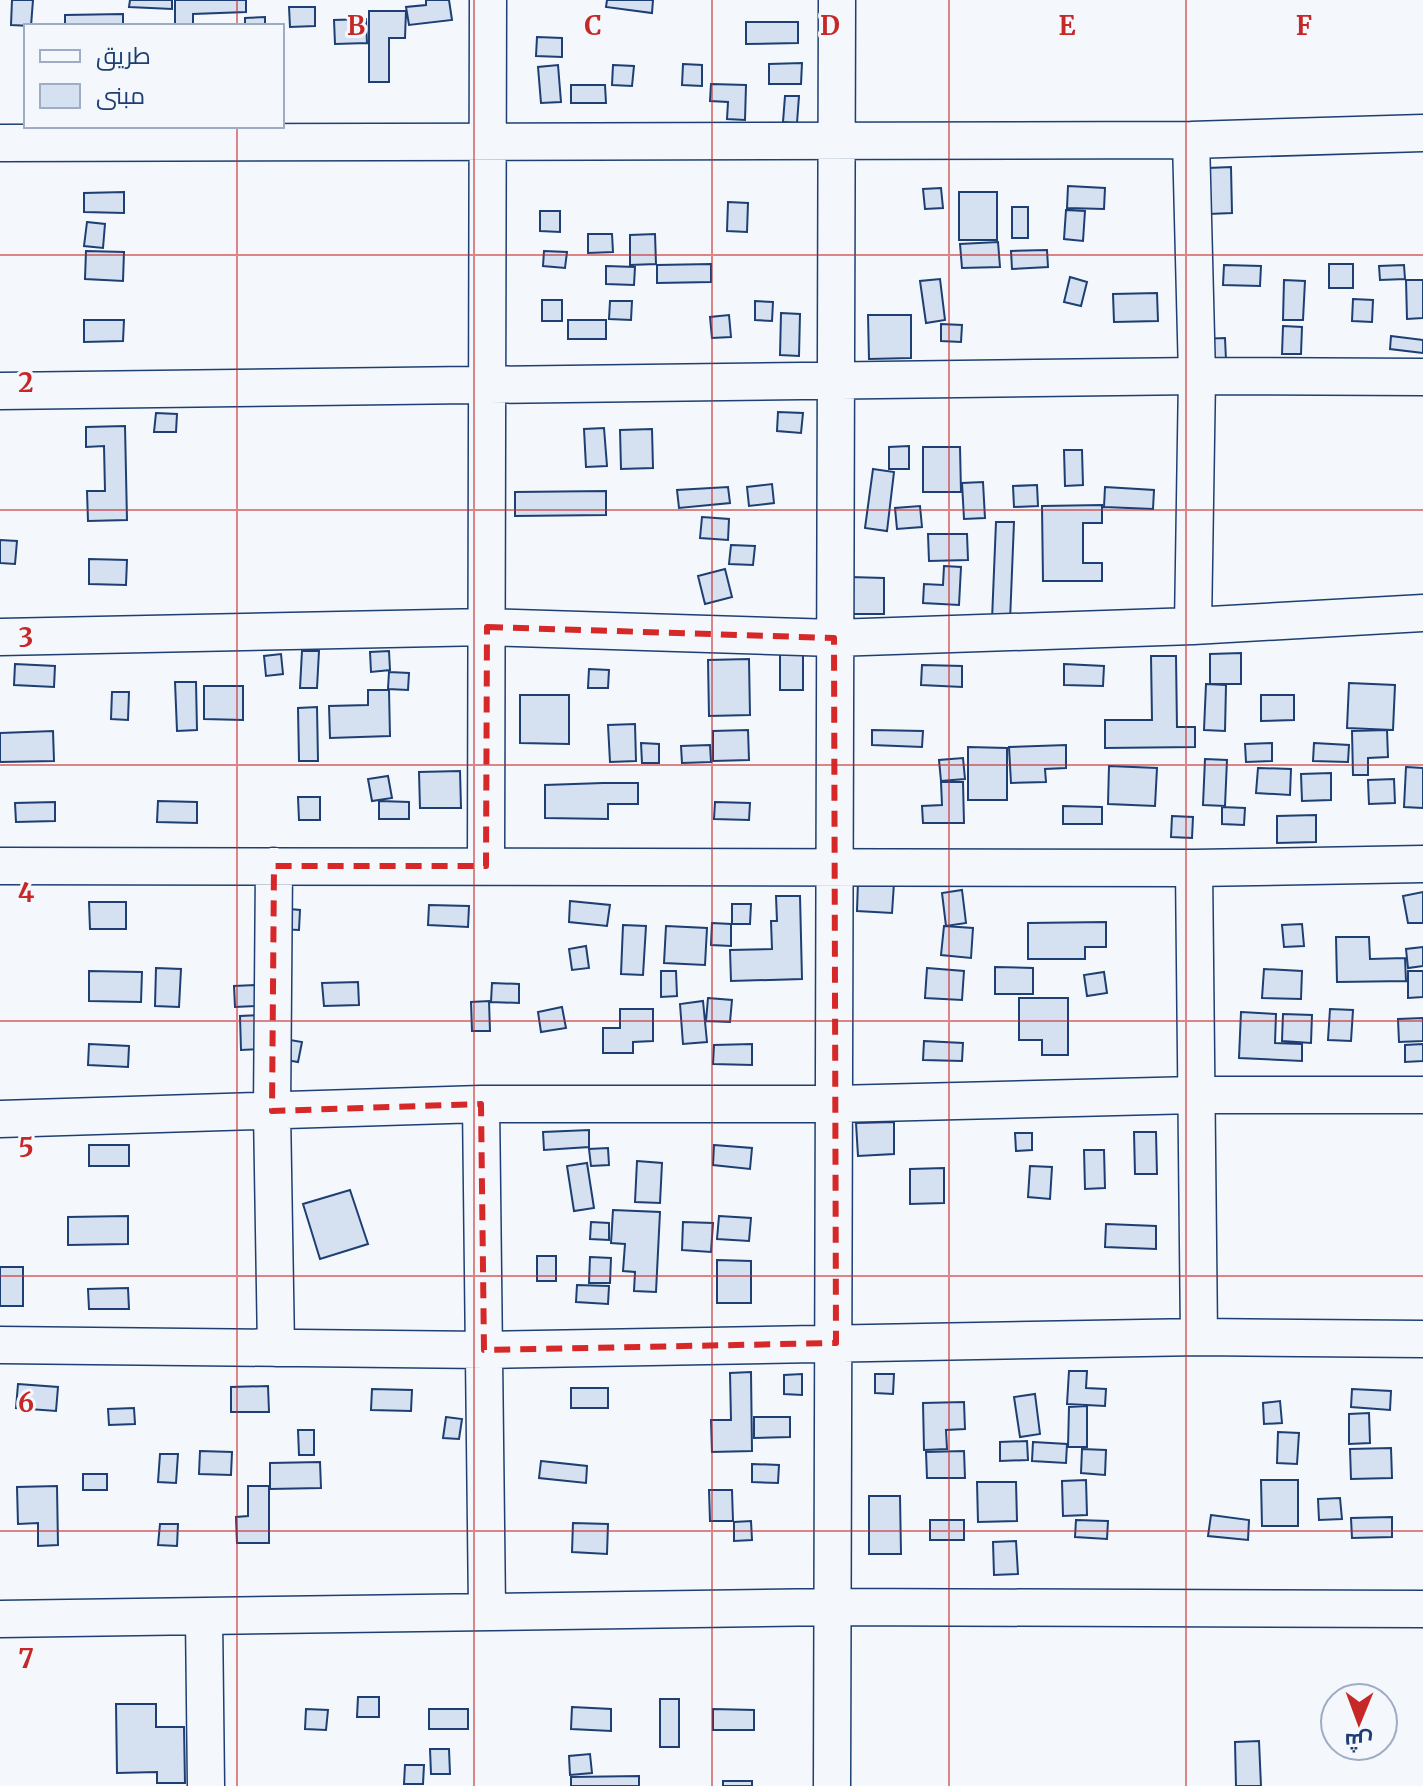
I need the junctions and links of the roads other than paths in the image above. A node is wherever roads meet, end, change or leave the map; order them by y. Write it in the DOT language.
graph roads {
  1 [pos="488,0"];
  2 [pos="837,0"];
  3 [pos="1423,133"];
  4 [pos="1191,140"];
  5 [pos="837,141"];
  6 [pos="0,143"];
  7 [pos="487,144"];
  8 [pos="1197,376"];
  9 [pos="1423,377"];
  10 [pos="837,382"];
  11 [pos="487,385"];
  12 [pos="0,391"];
  13 [pos="1423,613"];
  14 [pos="1193,626"];
  15 [pos="487,627"];
  16 [pos="0,637"];
  17 [pos="834,638"];
  18 [pos="1423,864"];
  19 [pos="835,865"];
  20 [pos="0,866"];
  21 [pos="274,866"];
  22 [pos="486,866"];
  23 [pos="1194,868"];
  24 [pos="1195,1095"];
  25 [pos="1423,1095"];
  26 [pos="481,1104"];
  27 [pos="835,1104"];
  28 [pos="272,1111"];
  29 [pos="0,1119"];
  30 [pos="1199,1337"];
  31 [pos="1423,1339"];
  32 [pos="836,1343"];
  33 [pos="0,1345"];
  34 [pos="276,1348"];
  35 [pos="484,1350"];
  36 [pos="833,1607"];
  37 [pos="1423,1609"];
  38 [pos="487,1610"];
  39 [pos="204,1617"];
  40 [pos="0,1619"];
  41 [pos="206,1786"];
  42 [pos="832,1786"];
  1 -- 7 [label="street"];
  2 -- 5 [label="street"];
  3 -- 4 [label="street"];
  4 -- 5 [label="street"];
  4 -- 8 [label="street"];
  5 -- 7 [label="street"];
  5 -- 10 [label="street"];
  6 -- 7 [label="street"];
  7 -- 11 [label="street"];
  8 -- 9 [label="street"];
  8 -- 10 [label="street"];
  8 -- 14 [label="street"];
  10 -- 11 [label="street"];
  10 -- 17 [label="street"];
  11 -- 12 [label="street"];
  11 -- 15 [label="street"];
  13 -- 14 [label="street"];
  14 -- 17 [label="street"];
  15 -- 16 [label="street"];
  15 -- 17 [label="street"];
  15 -- 22 [label="street"];
  17 -- 19 [label="street"];
  18 -- 23 [label="street"];
  19 -- 22 [label="street"];
  19 -- 23 [label="street"];
  19 -- 27 [label="street"];
  20 -- 21 [label="street"];
  21 -- 22 [label="street"];
  21 -- 28 [label="street"];
  23 -- 24 [label="street"];
  24 -- 25 [label="street"];
  24 -- 27 [label="street"];
  24 -- 30 [label="street"];
  26 -- 27 [label="street"];
  26 -- 28 [label="street"];
  26 -- 35 [label="street"];
  27 -- 32 [label="street"];
  28 -- 29 [label="street"];
  28 -- 34 [label="street"];
  30 -- 31 [label="street"];
  30 -- 32 [label="street"];
  32 -- 35 [label="street"];
  32 -- 36 [label="street"];
  33 -- 34 [label="street"];
  34 -- 35 [label="street"];
  35 -- 38 [label="street"];
  36 -- 37 [label="street"];
  36 -- 38 [label="street"];
  36 -- 42 [label="street"];
  38 -- 39 [label="street"];
  39 -- 40 [label="street"];
  39 -- 41 [label="street"];
}
